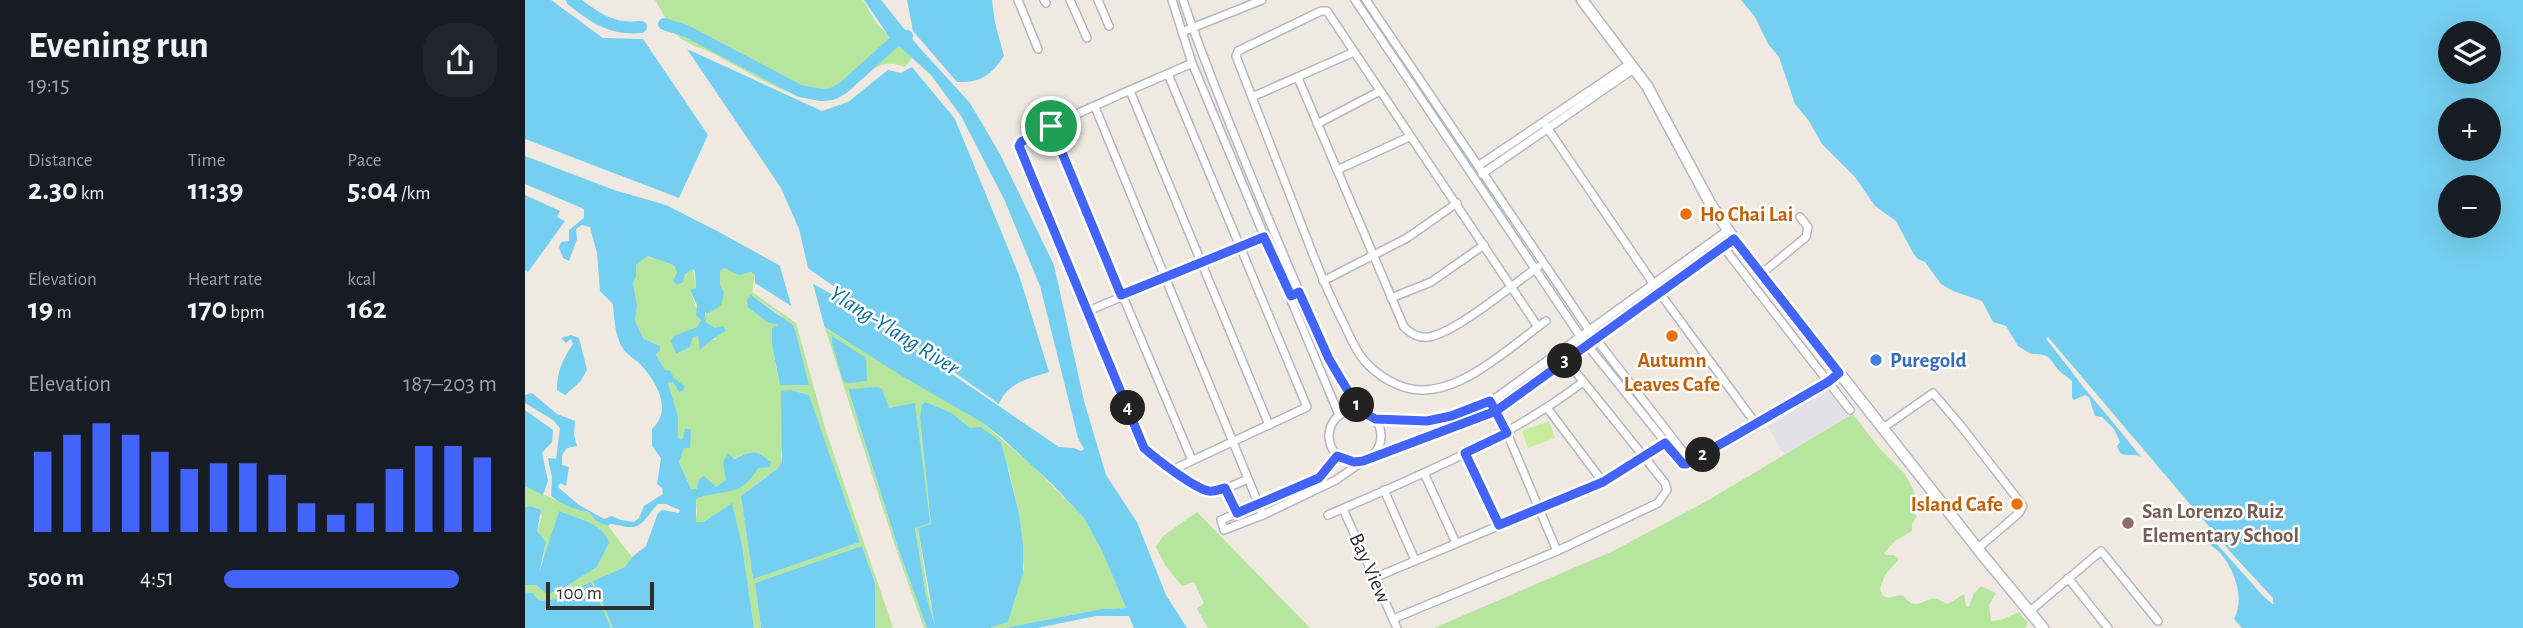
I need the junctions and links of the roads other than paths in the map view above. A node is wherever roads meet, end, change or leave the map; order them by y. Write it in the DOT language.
graph roads {
  1 [pos="1019,0"];
  2 [pos="1070,0"];
  3 [pos="1097,0"];
  4 [pos="1172,0"];
  5 [pos="1183,0"];
  6 [pos="1262,0"];
  7 [pos="1355,0"];
  8 [pos="1366,0"];
  9 [pos="1582,0"];
  10 [pos="1109,26"];
  11 [pos="1193,29"];
  12 [pos="1182,32"];
  13 [pos="1087,38"];
  14 [pos="1038,49"];
  15 [pos="1354,52"];
  16 [pos="1192,63"];
  17 [pos="1633,65"];
  18 [pos="1168,74"];
  19 [pos="1297,78"];
  20 [pos="1130,91"];
  21 [pos="1380,91"];
  22 [pos="1252,97"];
  23 [pos="1095,107"];
  24 [pos="1317,124"];
  25 [pos="1051,126"];
  26 [pos="1546,126"];
  27 [pos="1409,137"];
  28 [pos="1479,165"];
  29 [pos="1337,170"];
  30 [pos="1471,171"];
  31 [pos="1484,173"];
  32 [pos="1476,178"];
  33 [pos="1457,203"];
  34 [pos="1800,217"];
  35 [pos="1731,234"];
  36 [pos="1264,237"];
  37 [pos="1716,238"];
  38 [pos="1484,245"];
  39 [pos="1723,246"];
  40 [pos="1239,248"];
  41 [pos="1372,255"];
  42 [pos="1544,262"];
  43 [pos="1201,263"];
  44 [pos="1535,269"];
  45 [pos="1761,274"];
  46 [pos="1164,278"];
  47 [pos="1323,281"];
  48 [pos="1653,283"];
  49 [pos="1512,285"];
  50 [pos="1299,292"];
  51 [pos="1659,292"];
  52 [pos="1121,295"];
  53 [pos="1291,296"];
  54 [pos="1391,298"];
  55 [pos="1088,311"];
  56 [pos="1546,321"];
  57 [pos="1538,327"];
  58 [pos="1589,330"];
  59 [pos="1580,336"];
  60 [pos="1595,338"];
  61 [pos="1587,344"];
  62 [pos="1574,370"];
  63 [pos="1839,373"];
  64 [pos="1583,382"];
  65 [pos="1828,382"];
  66 [pos="1490,401"];
  67 [pos="1548,409"];
  68 [pos="1360,410"];
  69 [pos="1850,410"];
  70 [pos="1496,411"];
  71 [pos="1339,415"];
  72 [pos="1375,419"];
  73 [pos="1756,424"];
  74 [pos="1269,425"];
  75 [pos="1883,429"];
  76 [pos="1507,433"];
  77 [pos="1668,441"];
  78 [pos="1232,442"];
  79 [pos="1465,453"];
  80 [pos="1337,456"];
  81 [pos="1371,457"];
  82 [pos="1643,458"];
  83 [pos="1192,460"];
  84 [pos="1363,461"];
  85 [pos="1172,470"];
  86 [pos="1424,473"];
  87 [pos="1248,479"];
  88 [pos="1603,482"];
  89 [pos="1225,488"];
  90 [pos="1384,490"];
  91 [pos="1258,504"];
  92 [pos="1343,509"];
  93 [pos="1539,510"];
  94 [pos="1237,513"];
  95 [pos="1263,515"];
  96 [pos="1328,515"];
  97 [pos="1499,525"];
  98 [pos="1457,543"];
  99 [pos="1977,549"];
  100 [pos="1557,551"];
  101 [pos="1415,560"];
  102 [pos="1374,578"];
  103 [pos="2068,578"];
  104 [pos="2029,612"];
  105 [pos="1393,619"];
  106 [pos="2158,621"];
  107 [pos="1397,628"];
  108 [pos="2043,628"];
  109 [pos="2108,628"];
  1 -- 14 [label="street"];
  2 -- 13 [label="street"];
  3 -- 10 [label="street"];
  4 -- 12 [label="street"];
  5 -- 11 [label="street"];
  6 -- 11 [label="street"];
  7 -- 30 [label="street"];
  8 -- 28 [label="street"];
  9 -- 17 [label="main road"];
  11 -- 12 [label="street"];
  11 -- 50 [label="street"];
  12 -- 16 [label="street"];
  15 -- 19 [label="street"];
  15 -- 21 [label="street"];
  15 -- 22 [label="street"];
  16 -- 18 [label="street"];
  16 -- 36 [label="street"];
  17 -- 26 [label="street"];
  17 -- 35 [label="main road"];
  18 -- 20 [label="street"];
  18 -- 40 [label="street"];
  19 -- 22 [label="street"];
  19 -- 24 [label="street"];
  20 -- 23 [label="street"];
  20 -- 43 [label="street"];
  21 -- 24 [label="street"];
  21 -- 27 [label="street"];
  22 -- 47 [label="street"];
  23 -- 25 [label="street"];
  23 -- 46 [label="street"];
  24 -- 29 [label="street"];
  25 -- 52 [label="street"];
  25 -- 55 [label="street"];
  26 -- 28 [label="street"];
  26 -- 31 [label="street"];
  26 -- 48 [label="street"];
  27 -- 29 [label="street"];
  27 -- 33 [label="street"];
  28 -- 30 [label="street"];
  28 -- 31 [label="street"];
  29 -- 41 [label="street"];
  30 -- 32 [label="street"];
  31 -- 32 [label="street"];
  31 -- 42 [label="street"];
  32 -- 44 [label="street"];
  33 -- 38 [label="street"];
  33 -- 41 [label="street"];
  34 -- 45 [label="street"];
  35 -- 37 [label="street"];
  35 -- 39 [label="street"];
  35 -- 45 [label="main road"];
  36 -- 40 [label="street"];
  36 -- 53 [label="street"];
  37 -- 39 [label="street"];
  37 -- 48 [label="street"];
  38 -- 49 [label="street"];
  38 -- 54 [label="street"];
  39 -- 51 [label="street"];
  39 -- 65 [label="street"];
  40 -- 43 [label="street"];
  40 -- 74 [label="street"];
  41 -- 47 [label="street"];
  41 -- 54 [label="street"];
  42 -- 44 [label="street"];
  42 -- 58 [label="street"];
  43 -- 46 [label="street"];
  43 -- 74 [label="street"];
  44 -- 49 [label="street"];
  44 -- 59 [label="street"];
  45 -- 63 [label="main road"];
  46 -- 52 [label="street"];
  46 -- 78 [label="street"];
  47 -- 57 [label="street"];
  48 -- 51 [label="street"];
  48 -- 58 [label="street"];
  49 -- 54 [label="street"];
  49 -- 57 [label="street"];
  50 -- 53 [label="street"];
  50 -- 68 [label="street"];
  51 -- 60 [label="street"];
  51 -- 73 [label="street"];
  52 -- 55 [label="street"];
  52 -- 83 [label="street"];
  53 -- 71 [label="street"];
  55 -- 85 [label="street"];
  56 -- 57 [label="street"];
  58 -- 59 [label="street"];
  58 -- 60 [label="street"];
  59 -- 61 [label="street"];
  59 -- 66 [label="street"];
  60 -- 61 [label="street"];
  60 -- 77 [label="street"];
  61 -- 70 [label="street"];
  61 -- 77 [label="street"];
  62 -- 64 [label="street"];
  63 -- 65 [label="street"];
  63 -- 75 [label="main road"];
  64 -- 67 [label="street"];
  64 -- 82 [label="street"];
  65 -- 69 [label="street"];
  65 -- 73 [label="street"];
  66 -- 70 [label="street"];
  66 -- 72 [label="street"];
  67 -- 76 [label="street"];
  67 -- 88 [label="street"];
  68 -- 71 [label="street"];
  68 -- 72 [label="street"];
  70 -- 76 [label="street"];
  70 -- 81 [label="street"];
  71 -- 80 [label="street"];
  72 -- 81 [label="street"];
  73 -- 77 [label="street"];
  74 -- 78 [label="street"];
  75 -- 99 [label="main road"];
  75 -- 99 [label="street"];
  76 -- 79 [label="street"];
  76 -- 93 [label="street"];
  77 -- 82 [label="street"];
  78 -- 83 [label="street"];
  78 -- 87 [label="street"];
  79 -- 86 [label="street"];
  79 -- 97 [label="street"];
  80 -- 84 [label="street"];
  80 -- 91 [label="street"];
  81 -- 84 [label="street"];
  82 -- 88 [label="street"];
  82 -- 100 [label="street"];
  83 -- 85 [label="street"];
  84 -- 95 [label="street"];
  85 -- 89 [label="street"];
  86 -- 90 [label="street"];
  86 -- 98 [label="street"];
  87 -- 89 [label="street"];
  87 -- 91 [label="street"];
  88 -- 93 [label="street"];
  89 -- 94 [label="street"];
  90 -- 92 [label="street"];
  90 -- 101 [label="street"];
  91 -- 94 [label="street"];
  91 -- 95 [label="street"];
  92 -- 96 [label="street"];
  92 -- 102 [label="street, Bay View"];
  93 -- 97 [label="street"];
  93 -- 100 [label="street"];
  94 -- 95 [label="street"];
  97 -- 98 [label="street"];
  98 -- 101 [label="street"];
  99 -- 104 [label="main road"];
  100 -- 105 [label="street"];
  101 -- 102 [label="street"];
  102 -- 105 [label="street, Bay View"];
  103 -- 104 [label="street"];
  103 -- 106 [label="street"];
  103 -- 109 [label="street"];
  104 -- 108 [label="main road"];
  105 -- 107 [label="street, Bay View"];
}
